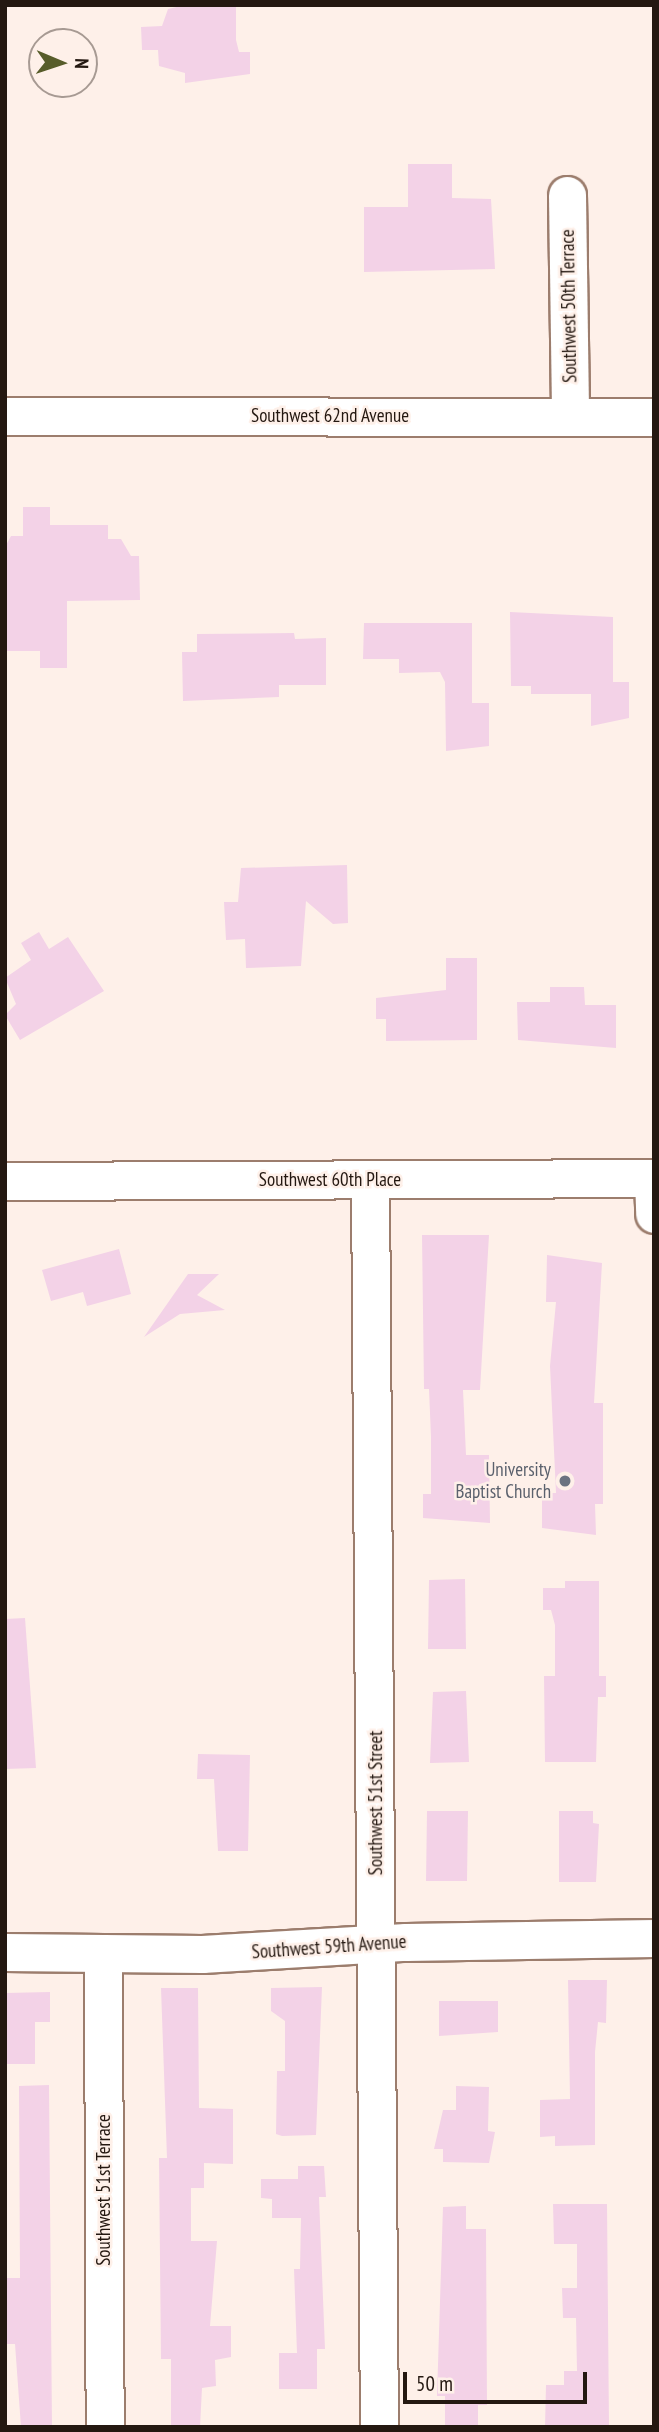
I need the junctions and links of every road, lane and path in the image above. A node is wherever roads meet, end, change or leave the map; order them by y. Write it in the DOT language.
graph roads {
  1 [pos="568,195"];
  2 [pos="5,416"];
  3 [pos="570,416"];
  4 [pos="654,417"];
  5 [pos="654,1178"];
  6 [pos="370,1180"];
  7 [pos="5,1181"];
  8 [pos="654,1214"];
  9 [pos="654,1938"];
  10 [pos="377,1946"];
  11 [pos="5,1952"];
  12 [pos="103,1953"];
  13 [pos="105,2427"];
  14 [pos="379,2427"];
  1 -- 3 [label="street, Southwest 50th Terrace"];
  2 -- 3 [label="street, Southwest 62nd Avenue"];
  3 -- 4 [label="street, Southwest 62nd Avenue"];
  5 -- 6 [label="street, Southwest 60th Place"];
  5 -- 8 [label="street"];
  6 -- 7 [label="street, Southwest 60th Place"];
  6 -- 10 [label="street, Southwest 51st Street"];
  9 -- 10 [label="street, Southwest 59th Avenue"];
  10 -- 12 [label="street, Southwest 59th Avenue"];
  10 -- 14 [label="street, Southwest 51st Street"];
  11 -- 12 [label="street, Southwest 59th Avenue"];
  12 -- 13 [label="street, Southwest 51st Terrace"];
}
